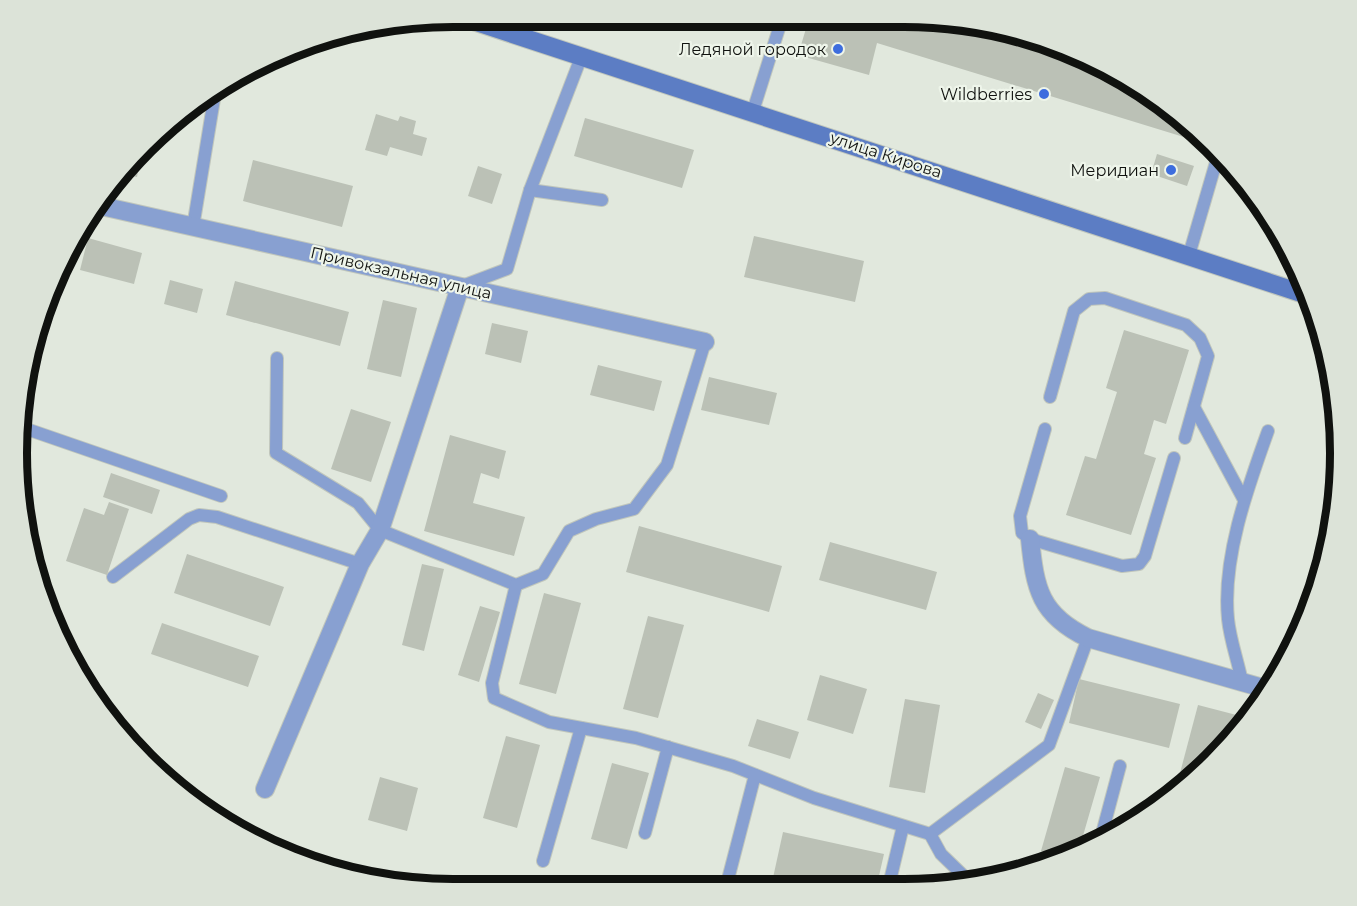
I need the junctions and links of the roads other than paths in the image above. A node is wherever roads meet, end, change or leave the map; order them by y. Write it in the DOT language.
graph roads {
  1 [pos="512,27"];
  2 [pos="779,27"];
  3 [pos="582,55"];
  4 [pos="214,101"];
  5 [pos="753,111"];
  6 [pos="1216,163"];
  7 [pos="530,190"];
  8 [pos="602,201"];
  9 [pos="106,207"];
  10 [pos="193,227"];
  11 [pos="1189,255"];
  12 [pos="460,287"];
  13 [pos="1299,292"];
  14 [pos="705,342"];
  15 [pos="277,358"];
  16 [pos="1050,397"];
  17 [pos="1194,407"];
  18 [pos="28,429"];
  19 [pos="1045,429"];
  20 [pos="1268,430"];
  21 [pos="1185,438"];
  22 [pos="1174,458"];
  23 [pos="221,496"];
  24 [pos="1244,500"];
  25 [pos="380,530"];
  26 [pos="1030,539"];
  27 [pos="360,564"];
  28 [pos="113,577"];
  29 [pos="516,585"];
  30 [pos="1089,638"];
  31 [pos="1242,682"];
  32 [pos="1260,687"];
  33 [pos="581,728"];
  34 [pos="668,747"];
  35 [pos="1120,766"];
  36 [pos="755,775"];
  37 [pos="265,789"];
  38 [pos="903,826"];
  39 [pos="1103,829"];
  40 [pos="645,833"];
  41 [pos="930,834"];
  42 [pos="543,861"];
  43 [pos="962,875"];
  44 [pos="728,879"];
  45 [pos="890,879"];
  1 -- 3 [label="main road, улица Кирова"];
  2 -- 5 [label="lane"];
  3 -- 5 [label="main road, улица Кирова"];
  3 -- 7 [label="lane"];
  4 -- 10 [label="lane"];
  5 -- 11 [label="main road, улица Кирова"];
  6 -- 11 [label="lane"];
  7 -- 8 [label="lane"];
  7 -- 12 [label="lane"];
  9 -- 10 [label="street, Привокзальная улица"];
  10 -- 12 [label="street, Привокзальная улица"];
  11 -- 13 [label="main road, улица Кирова"];
  12 -- 14 [label="street, Привокзальная улица"];
  12 -- 25 [label="street"];
  14 -- 29 [label="lane"];
  15 -- 25 [label="lane"];
  16 -- 17 [label="lane"];
  17 -- 21 [label="lane"];
  17 -- 24 [label="lane"];
  18 -- 23 [label="lane"];
  19 -- 26 [label="lane"];
  20 -- 24 [label="lane"];
  22 -- 26 [label="lane"];
  24 -- 31 [label="lane"];
  25 -- 27 [label="street"];
  25 -- 29 [label="lane"];
  26 -- 30 [label="street"];
  27 -- 28 [label="lane"];
  27 -- 37 [label="street"];
  29 -- 33 [label="lane"];
  30 -- 31 [label="street"];
  30 -- 41 [label="lane"];
  31 -- 32 [label="street"];
  33 -- 34 [label="lane"];
  33 -- 42 [label="lane"];
  34 -- 36 [label="lane"];
  34 -- 40 [label="lane"];
  35 -- 39 [label="lane"];
  36 -- 38 [label="lane"];
  36 -- 44 [label="lane"];
  38 -- 41 [label="lane"];
  38 -- 45 [label="lane"];
  41 -- 43 [label="lane"];
}
